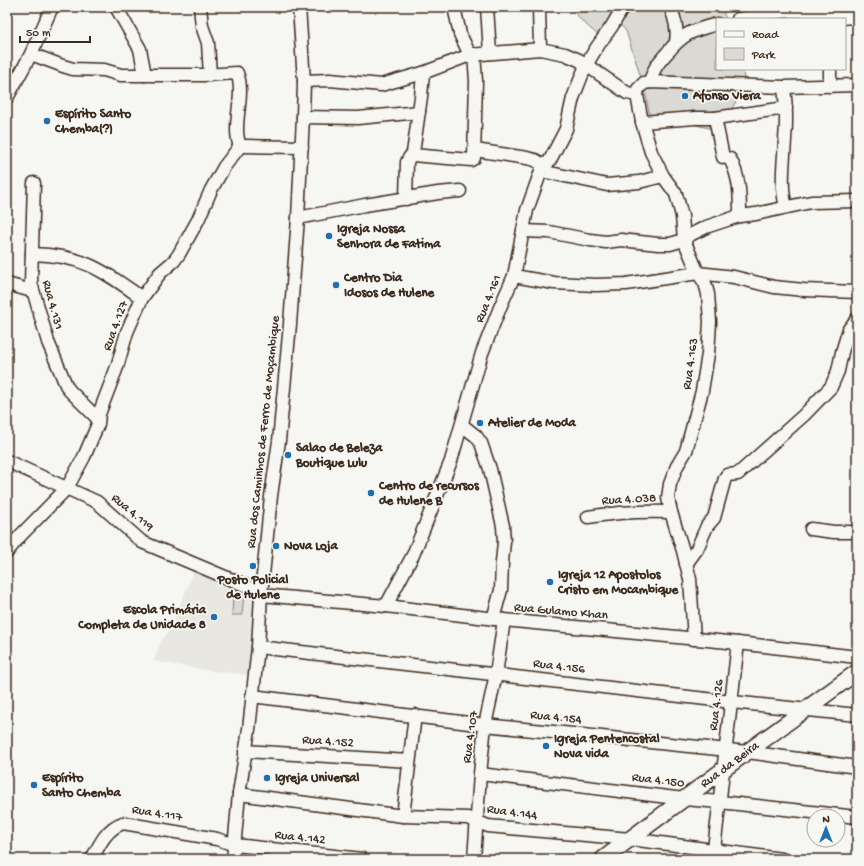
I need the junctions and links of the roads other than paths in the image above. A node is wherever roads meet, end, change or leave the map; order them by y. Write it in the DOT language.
graph roads {
  1 [pos="52,7"];
  2 [pos="116,7"];
  3 [pos="200,7"];
  4 [pos="298,7"];
  5 [pos="454,7"];
  6 [pos="487,7"];
  7 [pos="539,7"];
  8 [pos="623,7"];
  9 [pos="670,7"];
  10 [pos="751,7"];
  11 [pos="857,16"];
  12 [pos="741,18"];
  13 [pos="837,18"];
  14 [pos="846,18"];
  15 [pos="716,24"];
  16 [pos="676,42"];
  17 [pos="540,49"];
  18 [pos="490,53"];
  19 [pos="30,54"];
  20 [pos="472,54"];
  21 [pos="586,65"];
  22 [pos="830,70"];
  23 [pos="422,73"];
  24 [pos="145,75"];
  25 [pos="210,75"];
  26 [pos="304,80"];
  27 [pos="650,82"];
  28 [pos="857,85"];
  29 [pos="830,86"];
  30 [pos="784,87"];
  31 [pos="637,95"];
  32 [pos="7,98"];
  33 [pos="786,108"];
  34 [pos="419,112"];
  35 [pos="303,117"];
  36 [pos="715,118"];
  37 [pos="642,122"];
  38 [pos="240,146"];
  39 [pos="302,147"];
  40 [pos="475,150"];
  41 [pos="412,155"];
  42 [pos="543,168"];
  43 [pos="663,176"];
  44 [pos="34,182"];
  45 [pos="460,191"];
  46 [pos="406,199"];
  47 [pos="857,201"];
  48 [pos="786,207"];
  49 [pos="740,216"];
  50 [pos="298,218"];
  51 [pos="523,231"];
  52 [pos="684,240"];
  53 [pos="32,254"];
  54 [pos="698,273"];
  55 [pos="514,276"];
  56 [pos="7,284"];
  57 [pos="32,291"];
  58 [pos="857,292"];
  59 [pos="142,298"];
  60 [pos="857,319"];
  61 [pos="98,419"];
  62 [pos="462,425"];
  63 [pos="7,461"];
  64 [pos="67,488"];
  65 [pos="671,512"];
  66 [pos="588,517"];
  67 [pos="811,529"];
  68 [pos="857,532"];
  69 [pos="7,552"];
  70 [pos="686,564"];
  71 [pos="261,595"];
  72 [pos="386,606"];
  73 [pos="499,620"];
  74 [pos="694,639"];
  75 [pos="738,643"];
  76 [pos="258,646"];
  77 [pos="857,657"];
  78 [pos="857,672"];
  79 [pos="496,674"];
  80 [pos="252,696"];
  81 [pos="732,702"];
  82 [pos="807,709"];
  83 [pos="415,715"];
  84 [pos="857,715"];
  85 [pos="485,725"];
  86 [pos="726,750"];
  87 [pos="245,751"];
  88 [pos="747,752"];
  89 [pos="409,761"];
  90 [pos="857,767"];
  91 [pos="724,770"];
  92 [pos="480,774"];
  93 [pos="239,794"];
  94 [pos="684,799"];
  95 [pos="720,802"];
  96 [pos="403,816"];
  97 [pos="857,817"];
  98 [pos="477,822"];
  99 [pos="630,839"];
  100 [pos="235,845"];
  101 [pos="713,855"];
  102 [pos="92,859"];
  103 [pos="233,859"];
  104 [pos="362,859"];
  105 [pos="474,859"];
  106 [pos="603,859"];
  107 [pos="782,859"];
  1 -- 19 [label="street"];
  2 -- 24 [label="street"];
  3 -- 25 [label="street"];
  4 -- 26 [label="street, Rua dos Caminhos de Ferro de Moçambique"];
  5 -- 20 [label="street"];
  6 -- 18 [label="street"];
  7 -- 17 [label="street"];
  8 -- 21 [label="street, Rua 4.161"];
  9 -- 16 [label="street"];
  10 -- 12 [label="street"];
  11 -- 14 [label="street"];
  12 -- 13 [label="street"];
  15 -- 16 [label="street"];
  16 -- 27 [label="street"];
  17 -- 18 [label="street"];
  17 -- 21 [label="street"];
  18 -- 20 [label="street"];
  19 -- 24 [label="street"];
  19 -- 32 [label="street"];
  20 -- 23 [label="street"];
  20 -- 40 [label="street"];
  21 -- 31 [label="street"];
  21 -- 42 [label="street, Rua 4.161"];
  22 -- 29 [label="street"];
  23 -- 26 [label="street"];
  23 -- 34 [label="street"];
  24 -- 25 [label="street"];
  25 -- 38 [label="street"];
  26 -- 35 [label="street, Rua dos Caminhos de Ferro de Moçambique"];
  27 -- 30 [label="street"];
  27 -- 31 [label="street"];
  28 -- 29 [label="street"];
  29 -- 30 [label="street"];
  30 -- 33 [label="street"];
  31 -- 37 [label="street, Rua 4.163"];
  33 -- 36 [label="street"];
  33 -- 48 [label="street"];
  34 -- 35 [label="street"];
  34 -- 41 [label="street"];
  35 -- 39 [label="street, Rua dos Caminhos de Ferro de Moçambique"];
  36 -- 37 [label="street"];
  36 -- 49 [label="street"];
  37 -- 43 [label="street, Rua 4.163"];
  38 -- 39 [label="street"];
  38 -- 59 [label="street, Rua 4.127"];
  39 -- 50 [label="street, Rua dos Caminhos de Ferro de Moçambique"];
  40 -- 41 [label="street"];
  40 -- 42 [label="street"];
  41 -- 46 [label="street"];
  42 -- 43 [label="street"];
  42 -- 51 [label="street, Rua 4.161"];
  43 -- 52 [label="street, Rua 4.163"];
  44 -- 53 [label="street, Rua 4.131"];
  45 -- 46 [label="street"];
  46 -- 50 [label="street"];
  47 -- 48 [label="street"];
  48 -- 49 [label="street"];
  49 -- 52 [label="street"];
  50 -- 71 [label="street, Rua dos Caminhos de Ferro de Moçambique"];
  51 -- 52 [label="street"];
  51 -- 55 [label="street, Rua 4.161"];
  52 -- 54 [label="street, Rua 4.163"];
  53 -- 57 [label="street, Rua 4.131"];
  53 -- 59 [label="street"];
  54 -- 55 [label="street"];
  54 -- 58 [label="street"];
  54 -- 65 [label="street, Rua 4.163"];
  55 -- 62 [label="street, Rua 4.161"];
  56 -- 57 [label="street"];
  57 -- 61 [label="street, Rua 4.131"];
  59 -- 61 [label="street, Rua 4.127"];
  60 -- 70 [label="street"];
  61 -- 64 [label="street, Rua 4.127"];
  62 -- 72 [label="street, Rua 4.161"];
  62 -- 73 [label="street, Rua 4.107"];
  63 -- 64 [label="street, Rua 4.119"];
  64 -- 69 [label="street"];
  64 -- 71 [label="street, Rua 4.119"];
  65 -- 66 [label="street, Rua 4.038"];
  65 -- 70 [label="street, Rua 4.163"];
  67 -- 68 [label="street"];
  70 -- 74 [label="street, Rua 4.163"];
  71 -- 72 [label="street, Rua Gulamo Khan"];
  71 -- 76 [label="street, Rua dos Caminhos de Ferro de Moçambique"];
  72 -- 73 [label="street, Rua Gulamo Khan"];
  73 -- 74 [label="street, Rua Gulamo Khan"];
  73 -- 79 [label="street, Rua 4.107"];
  74 -- 75 [label="street, Rua Gulamo Khan"];
  75 -- 77 [label="street, Rua Gulamo Khan"];
  75 -- 81 [label="street, Rua 4.126"];
  76 -- 79 [label="street, Rua 4.156"];
  76 -- 80 [label="street, Rua dos Caminhos de Ferro de Moçambique"];
  78 -- 82 [label="main road, Rua da Beira"];
  79 -- 81 [label="street, Rua 4.156"];
  79 -- 85 [label="street, Rua 4.107"];
  80 -- 83 [label="street, Rua 4.154"];
  80 -- 87 [label="street, Rua dos Caminhos de Ferro de Moçambique"];
  81 -- 82 [label="street, Rua 4.156"];
  81 -- 86 [label="street, Rua 4.126"];
  82 -- 84 [label="street, Rua 4.156"];
  82 -- 88 [label="main road, Rua da Beira"];
  83 -- 85 [label="street, Rua 4.154"];
  83 -- 89 [label="street"];
  85 -- 86 [label="street, Rua 4.154"];
  85 -- 92 [label="street, Rua 4.107"];
  86 -- 88 [label="street, Rua 4.154"];
  86 -- 91 [label="street, Rua 4.126"];
  87 -- 89 [label="street, Rua 4.152"];
  87 -- 93 [label="street, Rua dos Caminhos de Ferro de Moçambique"];
  88 -- 90 [label="street, Rua 4.154"];
  88 -- 91 [label="main road, Rua da Beira"];
  89 -- 96 [label="street"];
  91 -- 94 [label="main road, Rua da Beira"];
  91 -- 95 [label="street, Rua 4.126"];
  92 -- 94 [label="street, Rua 4.150"];
  92 -- 98 [label="street, Rua 4.107"];
  93 -- 96 [label="street, Rua 4.144"];
  93 -- 100 [label="street, Rua dos Caminhos de Ferro de Moçambique"];
  94 -- 95 [label="street, Rua 4.150"];
  94 -- 99 [label="main road, Rua da Beira"];
  95 -- 97 [label="street, Rua 4.150"];
  95 -- 101 [label="street, Rua 4.126"];
  96 -- 98 [label="street, Rua 4.144"];
  98 -- 99 [label="street, Rua 4.144"];
  98 -- 105 [label="street, Rua 4.107"];
  99 -- 101 [label="street, Rua 4.144"];
  99 -- 106 [label="main road, Rua da Beira"];
  100 -- 102 [label="street, Rua 4.117"];
  100 -- 103 [label="street, Rua dos Caminhos de Ferro de Moçambique"];
  100 -- 104 [label="street, Rua 4.142"];
  101 -- 107 [label="street, Rua 4.144"];
}
